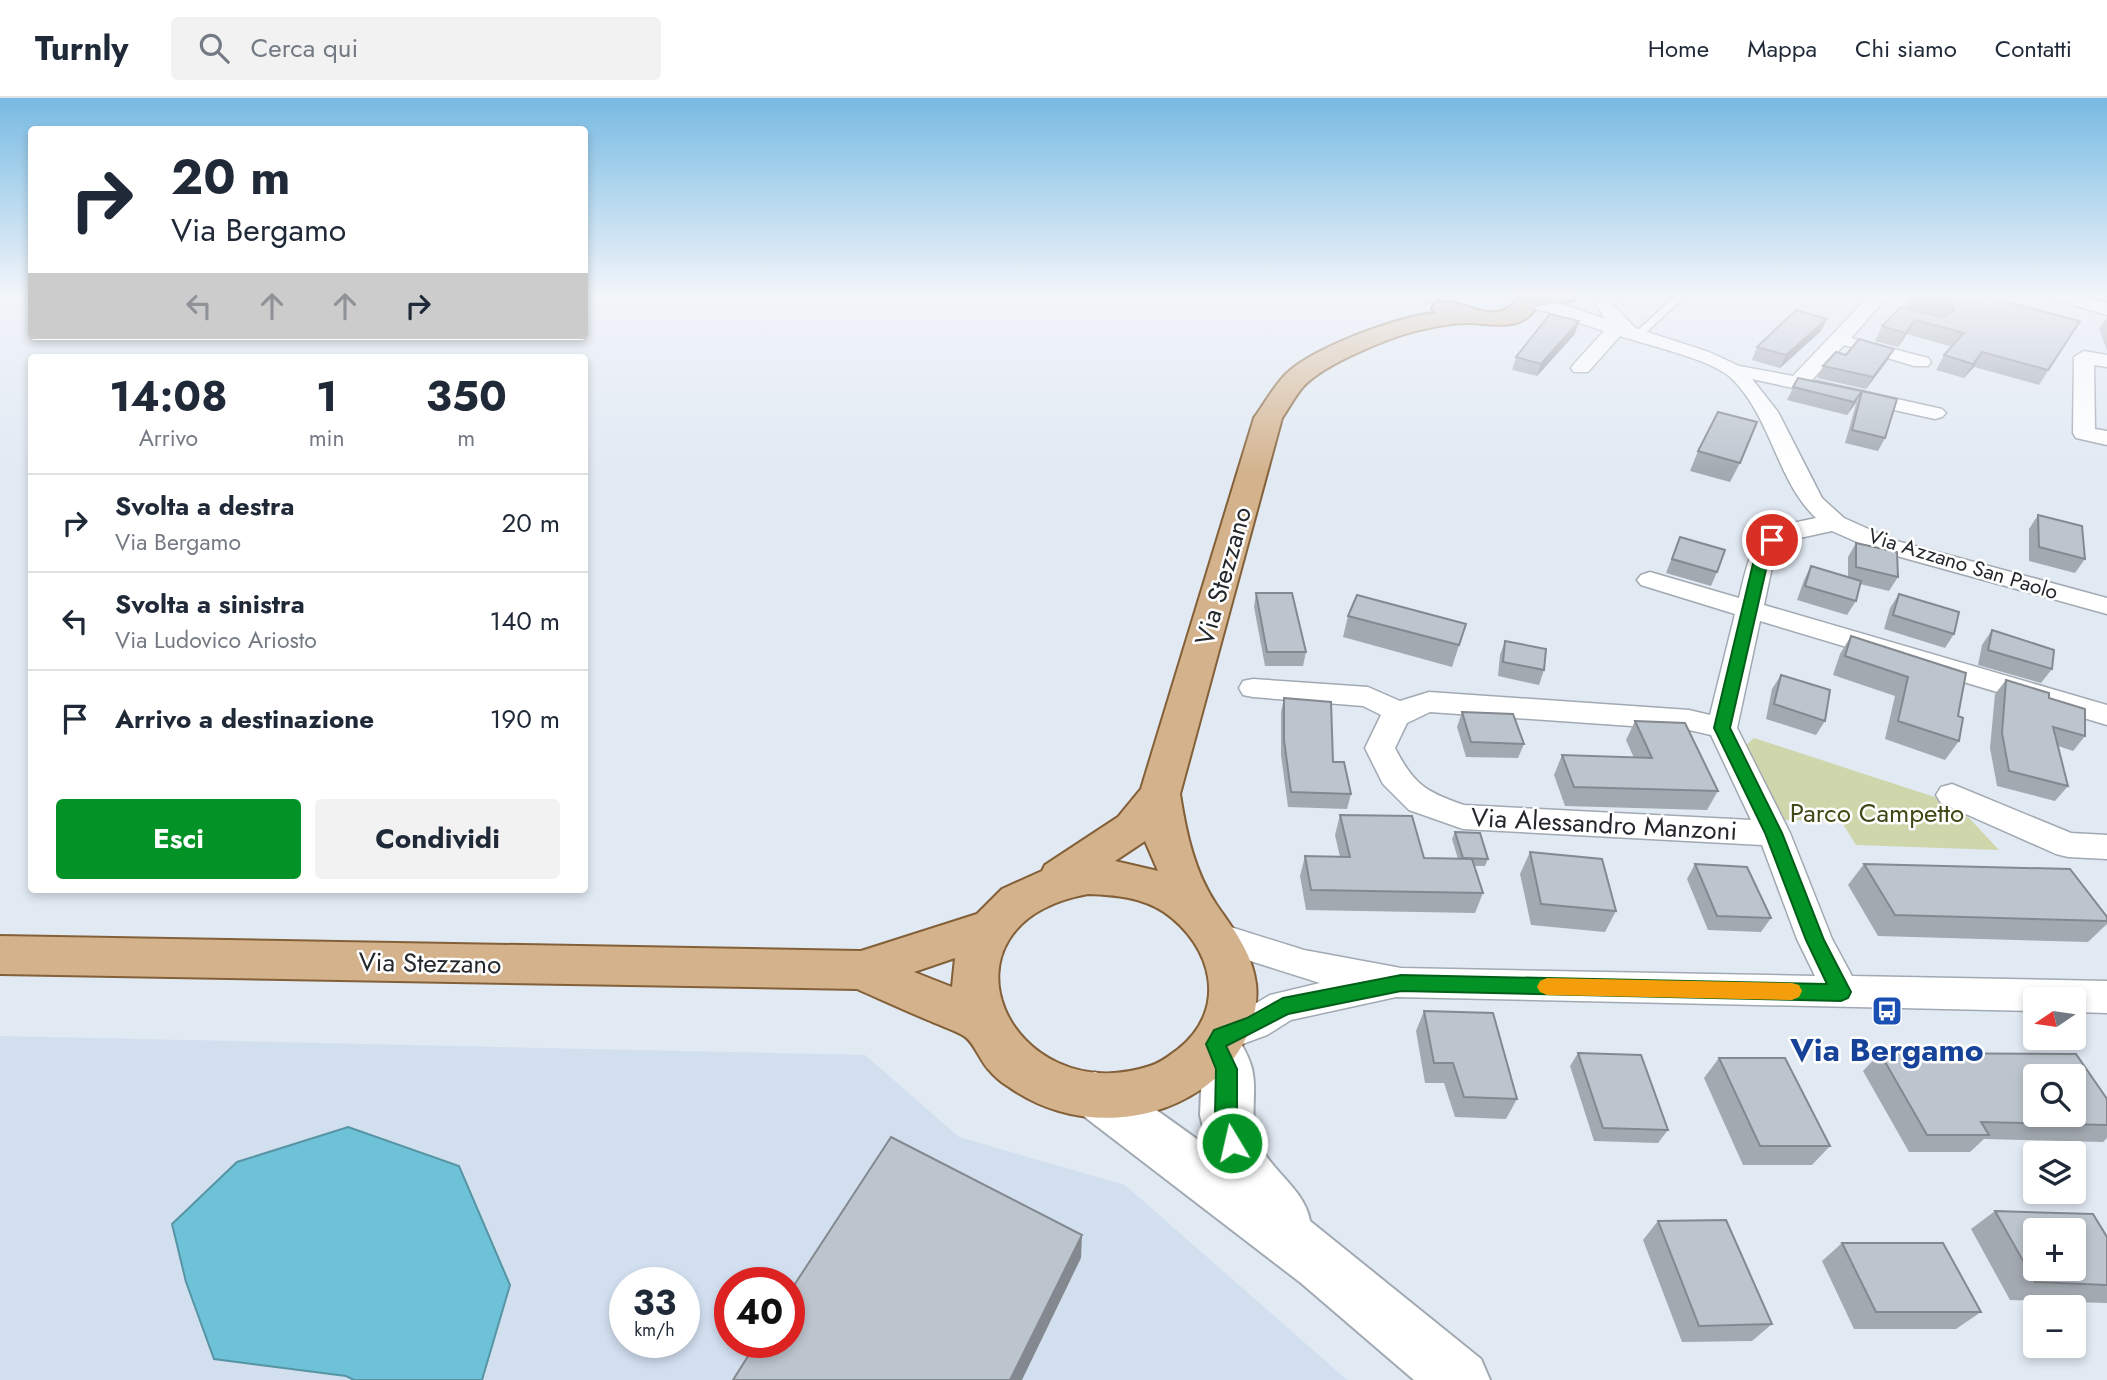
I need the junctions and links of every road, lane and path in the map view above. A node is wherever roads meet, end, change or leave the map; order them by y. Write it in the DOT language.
graph roads {
  1 [pos="1334,355"];
  2 [pos="1597,355"];
  3 [pos="1699,355"];
  4 [pos="1824,355"];
  5 [pos="1895,355"];
  6 [pos="2107,361"];
  7 [pos="1921,362"];
  8 [pos="1581,368"];
  9 [pos="1736,372"];
  10 [pos="1798,383"];
  11 [pos="1934,414"];
  12 [pos="2107,438"];
  13 [pos="1835,523"];
  14 [pos="1650,580"];
  15 [pos="2107,607"];
  16 [pos="1751,609"];
  17 [pos="1252,688"];
  18 [pos="1398,712"];
  19 [pos="2107,715"];
  20 [pos="1722,728"];
  21 [pos="1160,794"];
  22 [pos="1952,794"];
  23 [pos="1774,833"];
  24 [pos="2107,847"];
  25 [pos="1049,885"];
  26 [pos="1208,925"];
  27 [pos="993,927"];
  28 [pos="0,955"];
  29 [pos="861,970"];
  30 [pos="1401,983"];
  31 [pos="1841,992"];
  32 [pos="2107,997"];
  33 [pos="983,1022"];
  34 [pos="1219,1040"];
  35 [pos="1094,1095"];
  36 [pos="1321,1263"];
  37 [pos="1460,1380"];
  1 -- 21 [label="main road, Via Stezzano"];
  2 -- 8 [label="street"];
  3 -- 9 [label="street, Via Azzano San Paolo"];
  4 -- 10 [label="street"];
  5 -- 7 [label="street"];
  6 -- 12 [label="street"];
  9 -- 10 [label="street"];
  9 -- 13 [label="street, Via Azzano San Paolo"];
  10 -- 11 [label="street"];
  13 -- 15 [label="street, Via Azzano San Paolo"];
  13 -- 16 [label="street"];
  14 -- 16 [label="street"];
  16 -- 19 [label="street"];
  16 -- 20 [label="street"];
  17 -- 18 [label="street"];
  18 -- 20 [label="street"];
  18 -- 23 [label="street, Via Alessandro Manzoni"];
  20 -- 23 [label="street"];
  21 -- 25 [label="main road, Via Stezzano"];
  21 -- 26 [label="main road, Via Stezzano"];
  22 -- 24 [label="street"];
  23 -- 31 [label="street"];
  25 -- 26 [label="main road, Via Stezzano"];
  25 -- 27 [label="main road, Via Stezzano"];
  26 -- 30 [label="street"];
  26 -- 34 [label="main road"];
  27 -- 29 [label="main road, Via Stezzano"];
  27 -- 33 [label="main road"];
  28 -- 29 [label="main road, Via Stezzano"];
  29 -- 33 [label="main road, Via Stezzano"];
  30 -- 31 [label="street"];
  30 -- 34 [label="street"];
  31 -- 32 [label="street"];
  33 -- 35 [label="main road"];
  34 -- 35 [label="main road"];
  34 -- 36 [label="street"];
  35 -- 36 [label="street"];
  36 -- 37 [label="street"];
}
